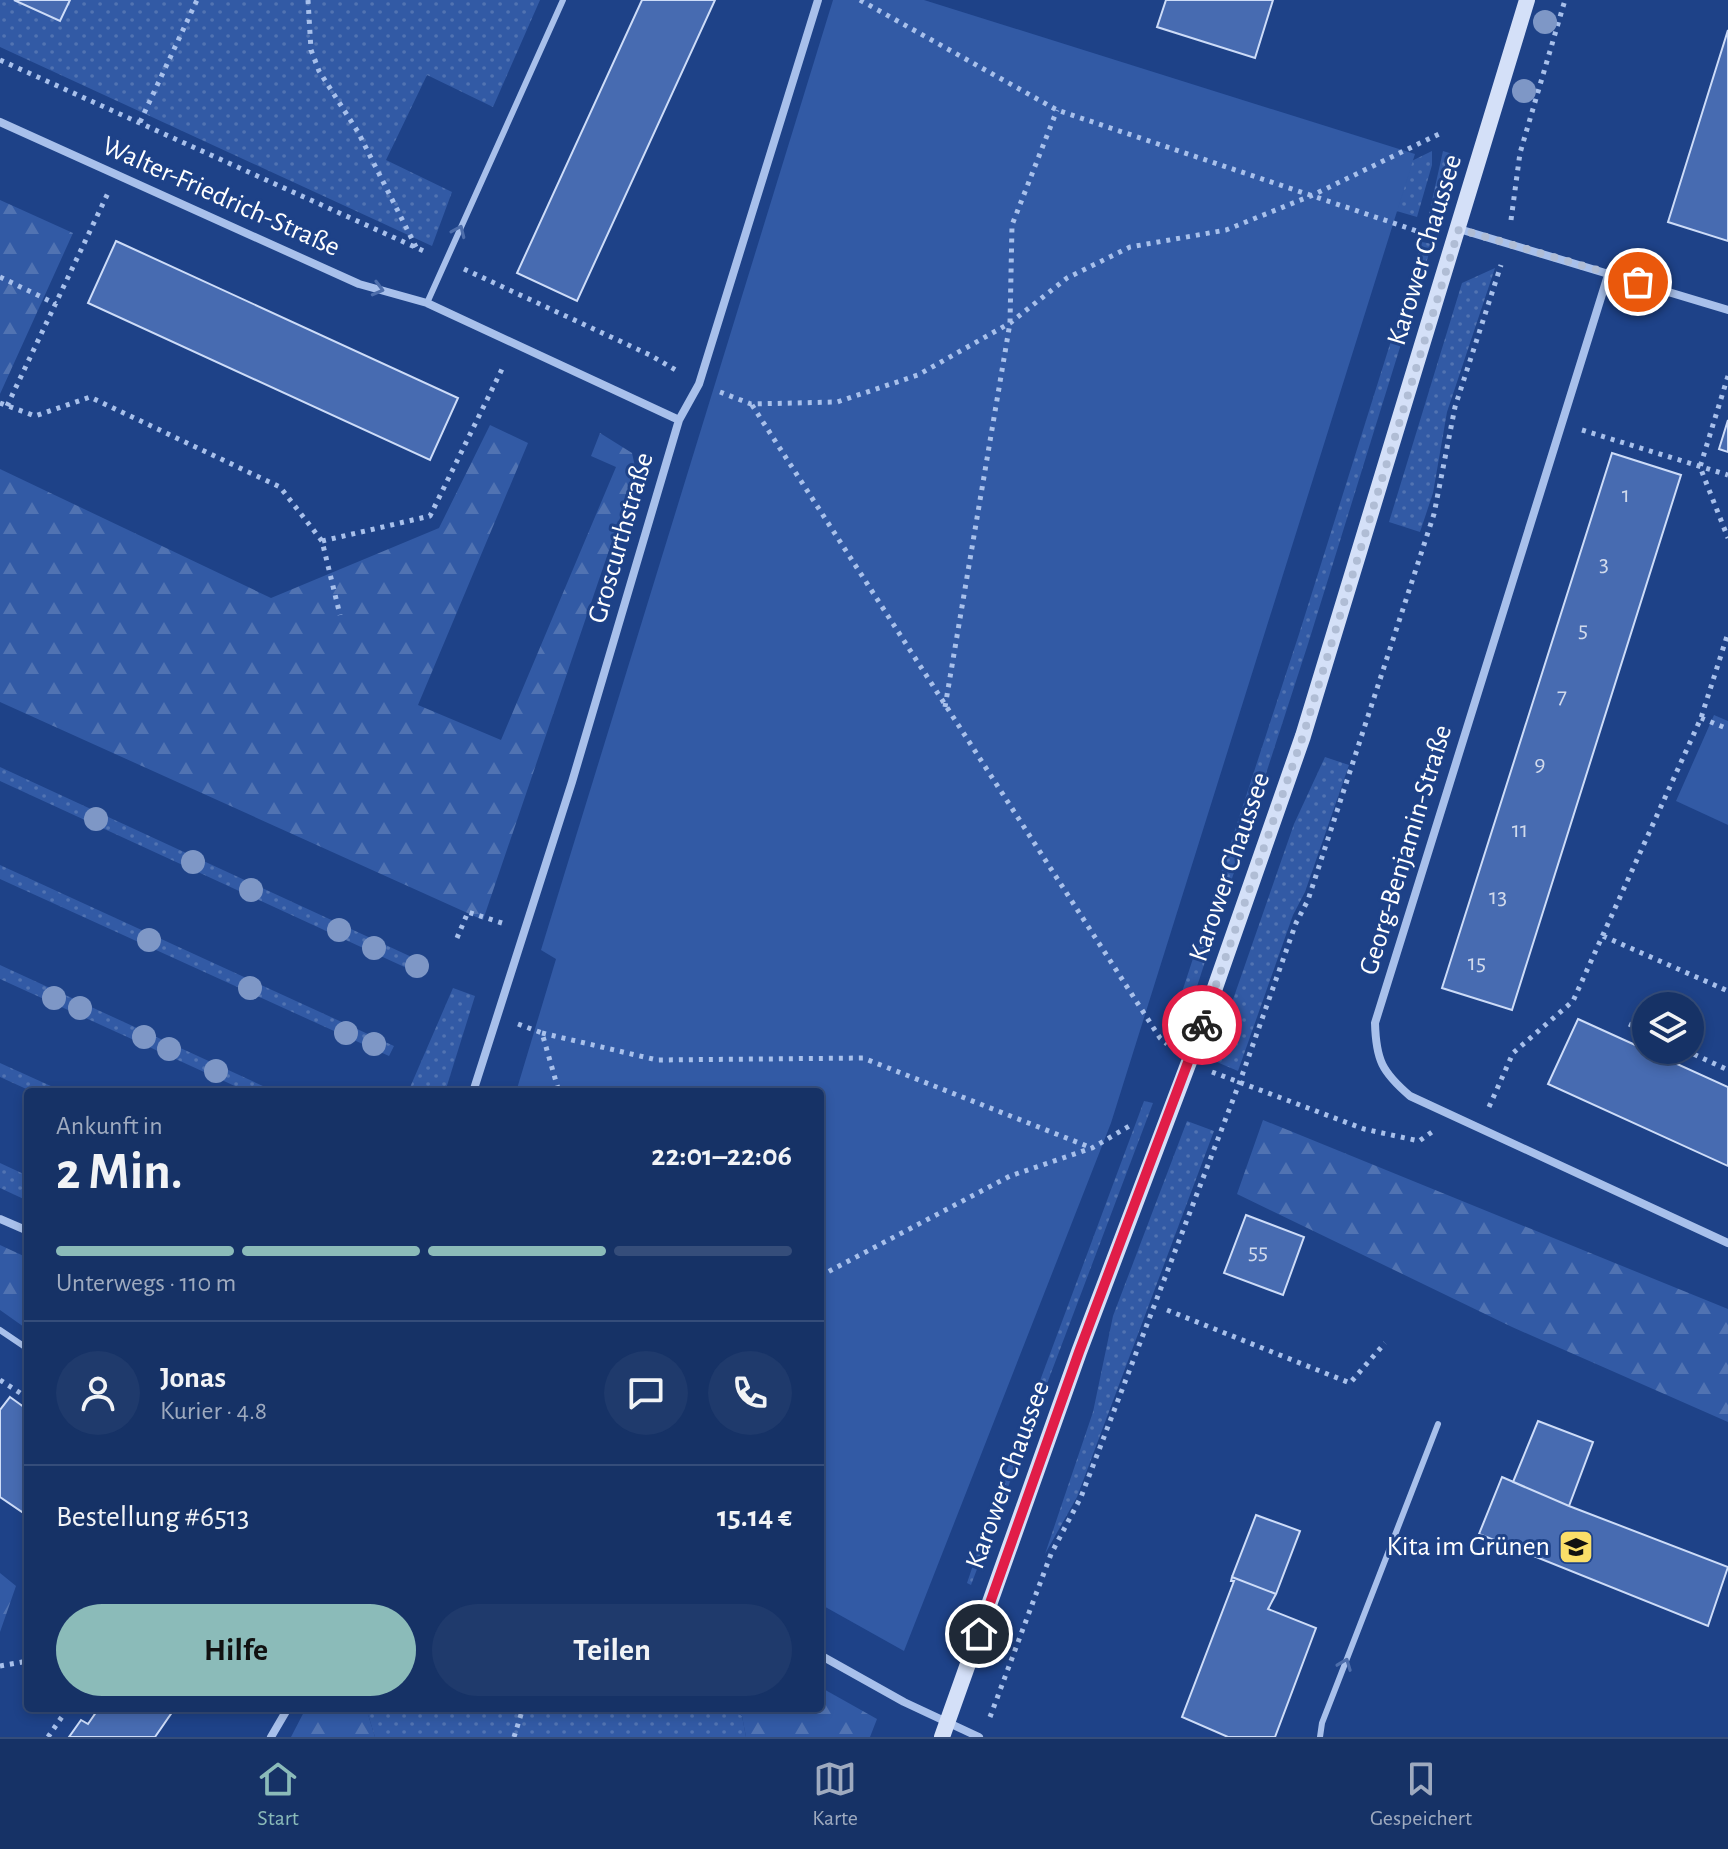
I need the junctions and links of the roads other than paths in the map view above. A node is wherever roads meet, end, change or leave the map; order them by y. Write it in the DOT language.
graph roads {
  1 [pos="563,0"];
  2 [pos="818,0"];
  3 [pos="1527,0"];
  4 [pos="0,122"];
  5 [pos="1459,229"];
  6 [pos="1609,272"];
  7 [pos="427,303"];
  8 [pos="1728,310"];
  9 [pos="679,420"];
  10 [pos="474,1088"];
  11 [pos="0,1219"];
  12 [pos="24,1229"];
  13 [pos="1728,1243"];
  14 [pos="0,1330"];
  15 [pos="24,1346"];
  16 [pos="1438,1424"];
  17 [pos="824,1657"];
  18 [pos="286,1712"];
  19 [pos="945,1730"];
  20 [pos="271,1737"];
  21 [pos="979,1737"];
  22 [pos="1320,1737"];
  7 -- 1 [label="lane, one-way"];
  2 -- 9 [label="street, Groscurthstraße"];
  3 -- 5 [label="main road, Karower Chaussee"];
  4 -- 7 [label="street, Walter-Friedrich-Straße, one-way"];
  5 -- 6 [label="street"];
  5 -- 19 [label="main road, Karower Chaussee"];
  6 -- 8 [label="street"];
  6 -- 13 [label="street, Georg-Benjamin-Straße"];
  7 -- 9 [label="street, Walter-Friedrich-Straße"];
  9 -- 10 [label="street, Groscurthstraße"];
  11 -- 12 [label="street"];
  14 -- 15 [label="lane"];
  22 -- 16 [label="lane, one-way"];
  17 -- 19 [label="street"];
  18 -- 20 [label="street"];
  19 -- 21 [label="street"];
}
